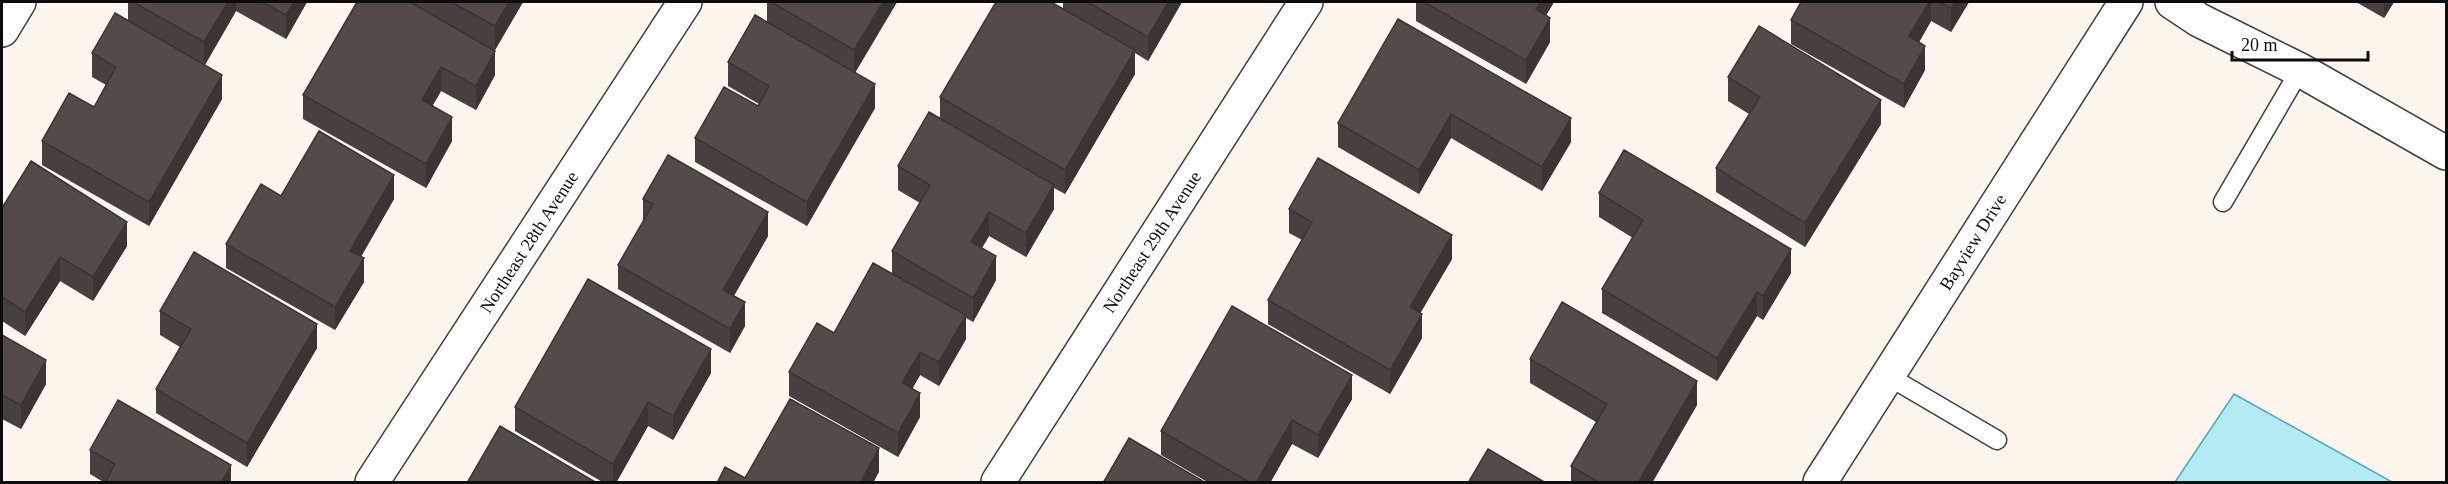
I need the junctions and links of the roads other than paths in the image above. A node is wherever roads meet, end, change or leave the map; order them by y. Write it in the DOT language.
graph roads {
  1 [pos="19,2"];
  2 [pos="685,2"];
  3 [pos="1306,2"];
  4 [pos="2126,2"];
  5 [pos="2172,2"];
  6 [pos="2,30"];
  7 [pos="2300,70"];
  8 [pos="2446,153"];
  9 [pos="2223,202"];
  10 [pos="1888,376"];
  11 [pos="1997,440"];
  12 [pos="372,483"];
  13 [pos="998,483"];
  14 [pos="1820,483"];
  1 -- 6 [label="street"];
  2 -- 12 [label="street, Northeast 28th Avenue"];
  3 -- 13 [label="street, Northeast 29th Avenue"];
  4 -- 10 [label="street, Bayview Drive"];
  5 -- 7 [label="street"];
  7 -- 8 [label="street"];
  7 -- 9 [label="lane"];
  10 -- 11 [label="lane"];
  10 -- 14 [label="street, Bayview Drive"];
}
